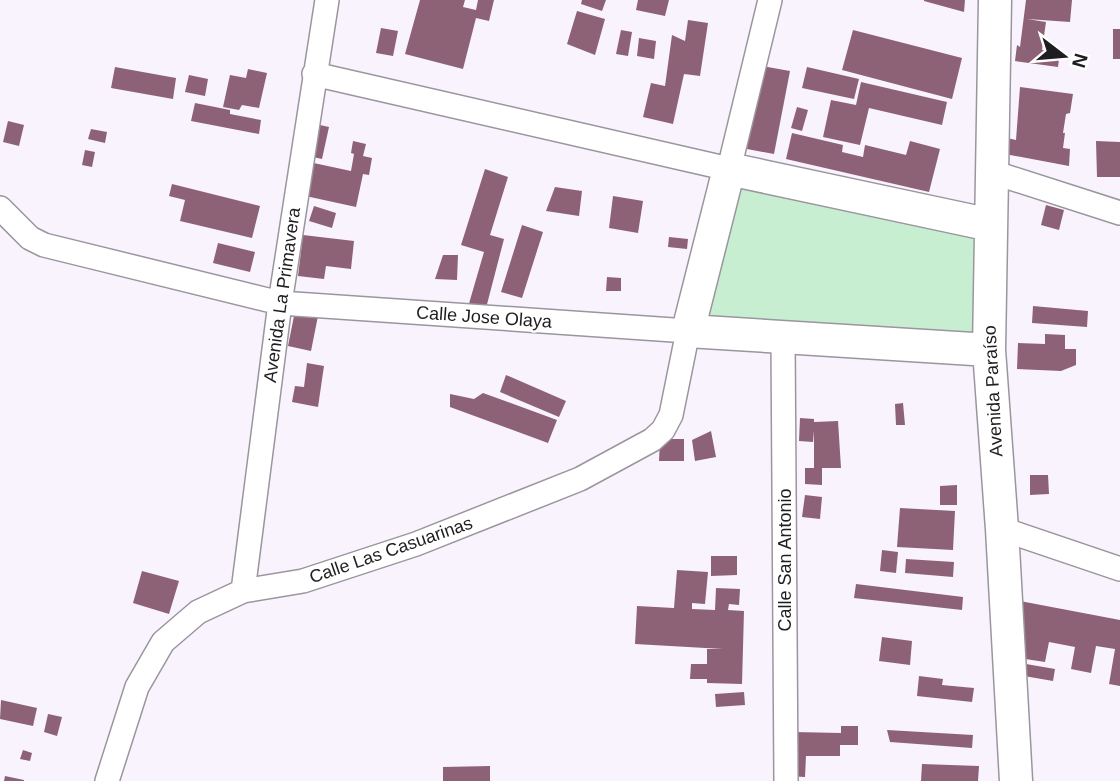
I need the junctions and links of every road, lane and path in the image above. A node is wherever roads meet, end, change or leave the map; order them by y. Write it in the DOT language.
graph roads {
  1 [pos="327,0"];
  2 [pos="770,0"];
  3 [pos="995,0"];
  4 [pos="314,74"];
  5 [pos="729,169"];
  6 [pos="992,172"];
  7 [pos="0,208"];
  8 [pos="1120,213"];
  9 [pos="991,225"];
  10 [pos="280,303"];
  11 [pos="688,331"];
  12 [pos="783,338"];
  13 [pos="989,349"];
  14 [pos="1002,529"];
  15 [pos="1120,569"];
  16 [pos="243,591"];
  17 [pos="107,781"];
  18 [pos="786,781"];
  19 [pos="1016,781"];
  1 -- 4 [label="street, Avenida La Primavera"];
  2 -- 5 [label="street"];
  3 -- 6 [label="main road, Avenida Paraíso"];
  4 -- 5 [label="street"];
  4 -- 10 [label="street, Avenida La Primavera"];
  5 -- 9 [label="main road"];
  5 -- 11 [label="main road"];
  6 -- 8 [label="street"];
  6 -- 9 [label="main road, Avenida Paraíso"];
  7 -- 10 [label="street, Calle Jose Olaya"];
  9 -- 13 [label="main road, Avenida Paraíso"];
  10 -- 11 [label="street, Calle Jose Olaya"];
  10 -- 16 [label="street, Avenida La Primavera"];
  11 -- 12 [label="main road, Calle Jose Olaya"];
  11 -- 16 [label="street, Calle Las Casuarinas"];
  12 -- 13 [label="main road, Calle Jose Olaya"];
  12 -- 18 [label="street, Calle San Antonio"];
  13 -- 14 [label="main road, Avenida Paraíso"];
  14 -- 15 [label="street"];
  14 -- 19 [label="main road, Avenida Paraíso"];
  16 -- 17 [label="street, Calle Las Casuarinas"];
}
